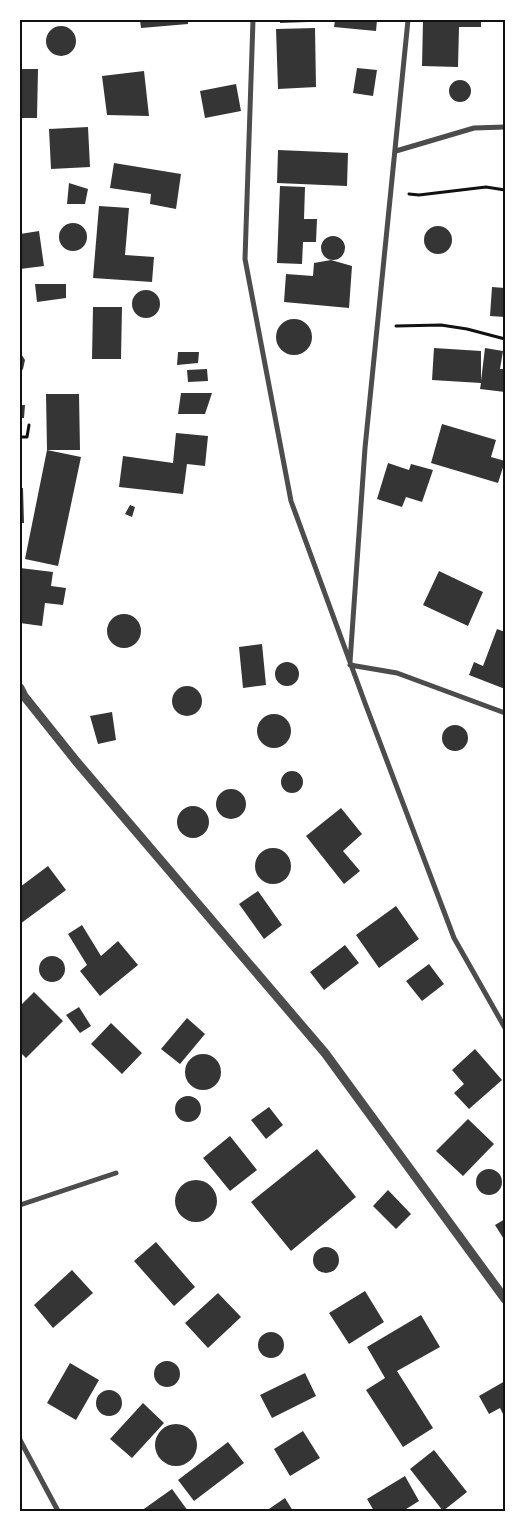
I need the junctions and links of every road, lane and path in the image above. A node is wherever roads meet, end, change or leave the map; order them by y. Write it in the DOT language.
graph roads {
  1 [pos="253,20"];
  2 [pos="408,20"];
  3 [pos="505,127"];
  4 [pos="396,151"];
  5 [pos="505,190"];
  6 [pos="391,192"];
  7 [pos="378,326"];
  8 [pos="505,339"];
  9 [pos="28,425"];
  10 [pos="20,437"];
  11 [pos="350,665"];
  12 [pos="20,688"];
  13 [pos="505,713"];
  14 [pos="505,1028"];
  15 [pos="116,1173"];
  16 [pos="20,1205"];
  17 [pos="505,1299"];
  18 [pos="20,1440"];
  19 [pos="58,1511"];
  1 -- 11 [label="street"];
  2 -- 4 [label="street"];
  3 -- 4 [label="street"];
  4 -- 6 [label="street"];
  5 -- 6 [label="path"];
  6 -- 7 [label="street"];
  7 -- 8 [label="path"];
  7 -- 11 [label="street"];
  9 -- 10 [label="path"];
  11 -- 13 [label="street"];
  11 -- 14 [label="street"];
  12 -- 17 [label="street"];
  15 -- 16 [label="street"];
  18 -- 19 [label="street"];
}
